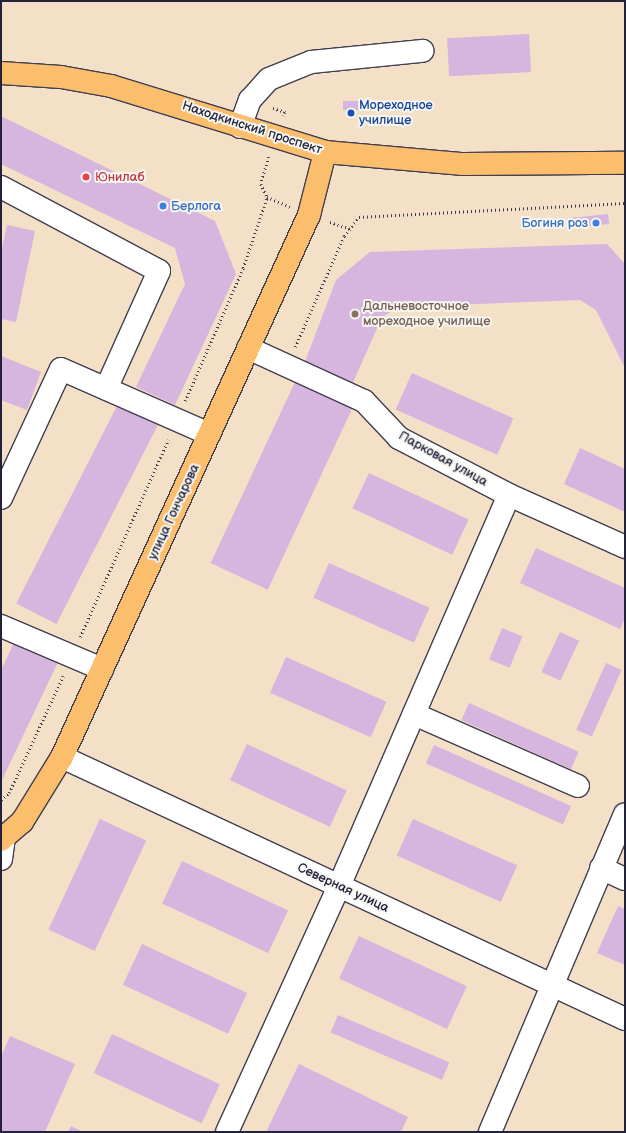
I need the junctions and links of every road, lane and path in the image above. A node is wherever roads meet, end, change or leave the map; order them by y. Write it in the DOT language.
graph roads {
  1 [pos="422,51"];
  2 [pos="1,73"];
  3 [pos="250,100"];
  4 [pos="240,127"];
  5 [pos="274,138"];
  6 [pos="325,152"];
  7 [pos="625,163"];
  8 [pos="1,187"];
  9 [pos="267,197"];
  10 [pos="625,203"];
  11 [pos="310,215"];
  12 [pos="350,228"];
  13 [pos="248,348"];
  14 [pos="287,366"];
  15 [pos="106,389"];
  16 [pos="177,420"];
  17 [pos="209,434"];
  18 [pos="509,496"];
  19 [pos="1,498"];
  20 [pos="625,547"];
  21 [pos="1,626"];
  22 [pos="72,656"];
  23 [pos="102,669"];
  24 [pos="414,714"];
  25 [pos="62,757"];
  26 [pos="578,786"];
  27 [pos="1,800"];
  28 [pos="625,814"];
  29 [pos="3,839"];
  30 [pos="1,859"];
  31 [pos="601,868"];
  32 [pos="625,879"];
  33 [pos="339,886"];
  34 [pos="552,985"];
  35 [pos="625,1019"];
  36 [pos="227,1132"];
  37 [pos="490,1132"];
  1 -- 3 [label="street"];
  2 -- 4 [label="main road, Находкинский проспект"];
  3 -- 4 [label="street"];
  3 -- 5 [label="path"];
  4 -- 5 [label="main road, Находкинский проспект"];
  5 -- 6 [label="main road, Находкинский проспект"];
  5 -- 9 [label="path"];
  6 -- 7 [label="main road, Находкинский проспект"];
  6 -- 11 [label="main road, улица Гончарова"];
  8 -- 15 [label="street"];
  9 -- 11 [label="path"];
  9 -- 16 [label="path"];
  10 -- 12 [label="path"];
  11 -- 12 [label="path"];
  11 -- 13 [label="main road, улица Гончарова"];
  12 -- 14 [label="path"];
  13 -- 14 [label="street, Парковая улица"];
  13 -- 17 [label="main road, улица Гончарова"];
  14 -- 18 [label="street, Парковая улица"];
  15 -- 16 [label="street"];
  15 -- 19 [label="street"];
  16 -- 17 [label="street"];
  16 -- 22 [label="path"];
  17 -- 23 [label="main road, улица Гончарова"];
  18 -- 20 [label="street, Парковая улица"];
  18 -- 24 [label="street"];
  21 -- 22 [label="street"];
  22 -- 23 [label="street"];
  22 -- 27 [label="path"];
  23 -- 25 [label="main road, улица Гончарова"];
  24 -- 26 [label="street"];
  24 -- 33 [label="street"];
  25 -- 29 [label="main road, улица Гончарова"];
  25 -- 33 [label="street, Северная улица"];
  28 -- 31 [label="street"];
  29 -- 30 [label="street, улица Гончарова"];
  31 -- 32 [label="street"];
  31 -- 34 [label="street"];
  33 -- 34 [label="street, Северная улица"];
  33 -- 36 [label="street"];
  34 -- 35 [label="street, Северная улица"];
  34 -- 37 [label="street"];
}
